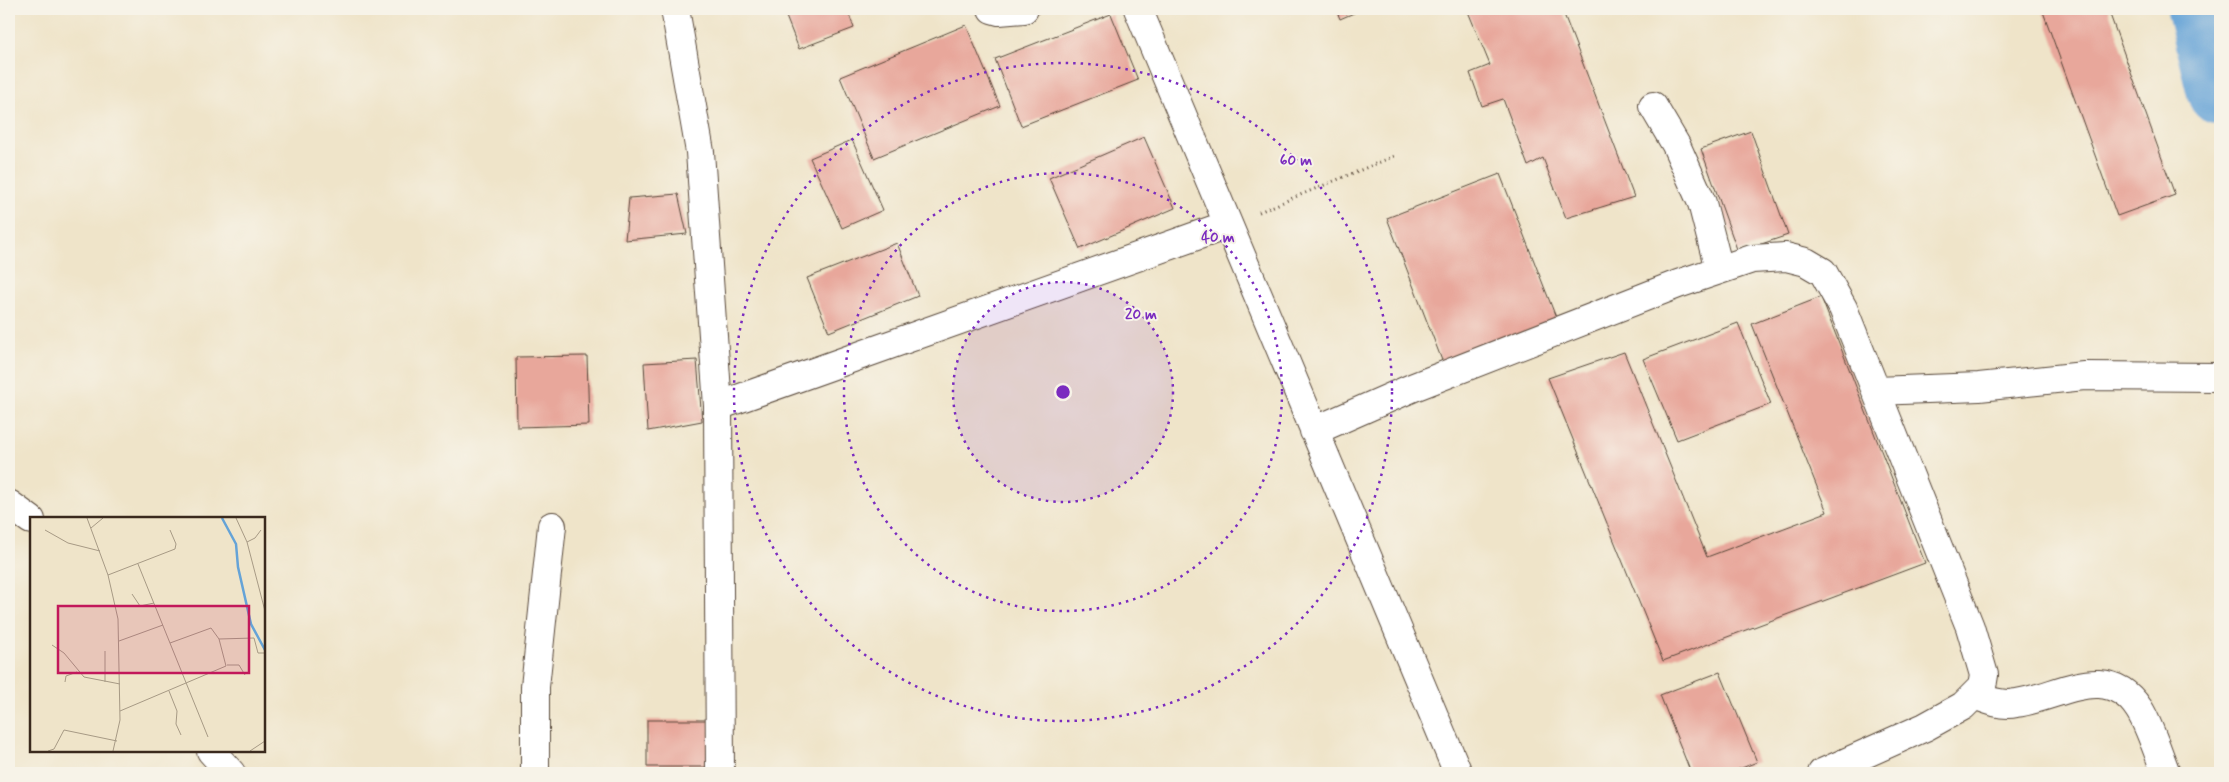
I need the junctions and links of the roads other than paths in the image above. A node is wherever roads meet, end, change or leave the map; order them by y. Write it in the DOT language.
graph roads {
  1 [pos="675,9"];
  2 [pos="992,9"];
  3 [pos="1024,9"];
  4 [pos="1138,9"];
  5 [pos="1653,106"];
  6 [pos="1227,225"];
  7 [pos="1719,269"];
  8 [pos="2220,377"];
  9 [pos="1876,391"];
  10 [pos="718,406"];
  11 [pos="1314,431"];
  12 [pos="9,504"];
  13 [pos="30,519"];
  14 [pos="552,526"];
  15 [pos="1976,695"];
  16 [pos="213,752"];
  17 [pos="228,772"];
  18 [pos="535,773"];
  19 [pos="720,773"];
  20 [pos="1458,773"];
  21 [pos="1822,773"];
  22 [pos="2166,773"];
  1 -- 10 [label="street"];
  2 -- 3 [label="street"];
  4 -- 6 [label="street"];
  5 -- 7 [label="street"];
  6 -- 10 [label="street"];
  6 -- 11 [label="street"];
  7 -- 9 [label="street"];
  7 -- 11 [label="street"];
  8 -- 9 [label="street"];
  9 -- 15 [label="street"];
  10 -- 19 [label="street"];
  11 -- 20 [label="street"];
  12 -- 13 [label="street"];
  14 -- 18 [label="street"];
  15 -- 21 [label="street"];
  15 -- 22 [label="street"];
  16 -- 17 [label="street"];
}
